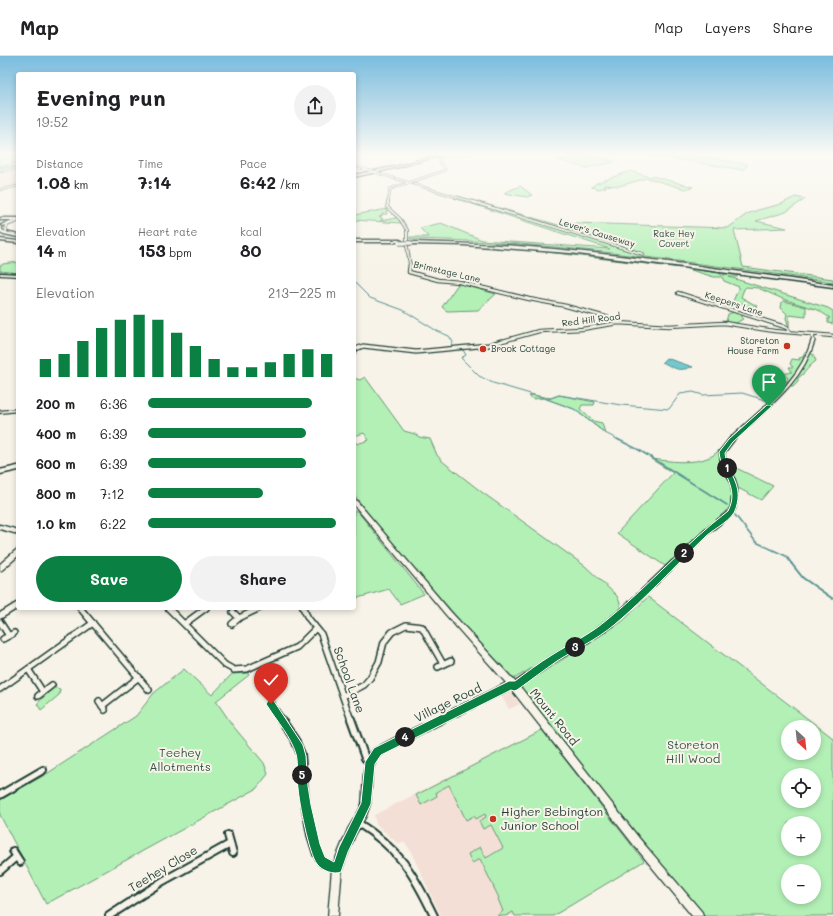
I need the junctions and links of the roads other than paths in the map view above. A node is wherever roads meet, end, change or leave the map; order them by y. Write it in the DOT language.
graph roads {
  1 [pos="390,194"];
  2 [pos="448,194"];
  3 [pos="0,220"];
  4 [pos="16,220"];
  5 [pos="16,221"];
  6 [pos="16,221"];
  7 [pos="1,227"];
  8 [pos="6,231"];
  9 [pos="16,236"];
  10 [pos="0,239"];
  11 [pos="16,242"];
  12 [pos="16,242"];
  13 [pos="356,242"];
  14 [pos="0,244"];
  15 [pos="643,254"];
  16 [pos="0,273"];
  17 [pos="16,275"];
  18 [pos="833,285"];
  19 [pos="678,293"];
  20 [pos="612,319"];
  21 [pos="610,323"];
  22 [pos="627,323"];
  23 [pos="787,328"];
  24 [pos="789,331"];
  25 [pos="802,333"];
  26 [pos="813,334"];
  27 [pos="833,336"];
  28 [pos="356,349"];
  29 [pos="16,410"];
  30 [pos="0,412"];
  31 [pos="16,468"];
  32 [pos="0,472"];
  33 [pos="356,505"];
  34 [pos="0,527"];
  35 [pos="16,531"];
  36 [pos="16,554"];
  37 [pos="0,568"];
  38 [pos="16,606"];
  39 [pos="82,610"];
  40 [pos="170,610"];
  41 [pos="203,610"];
  42 [pos="256,610"];
  43 [pos="304,610"];
  44 [pos="233,612"];
  45 [pos="0,616"];
  46 [pos="239,618"];
  47 [pos="0,622"];
  48 [pos="93,623"];
  49 [pos="184,624"];
  50 [pos="232,624"];
  51 [pos="316,628"];
  52 [pos="3,639"];
  53 [pos="451,661"];
  54 [pos="28,669"];
  55 [pos="139,677"];
  56 [pos="52,685"];
  57 [pos="511,686"];
  58 [pos="0,689"];
  59 [pos="149,690"];
  60 [pos="43,692"];
  61 [pos="38,696"];
  62 [pos="343,696"];
  63 [pos="271,704"];
  64 [pos="102,706"];
  65 [pos="370,762"];
  66 [pos="43,770"];
  67 [pos="0,795"];
  68 [pos="357,822"];
  69 [pos="228,835"];
  70 [pos="230,844"];
  71 [pos="232,853"];
  72 [pos="16,857"];
  73 [pos="337,868"];
  74 [pos="0,871"];
  75 [pos="109,916"];
  76 [pos="333,916"];
  77 [pos="434,916"];
  78 [pos="698,916"];
  1 -- 20 [label="street, Brimstage Lane"];
  2 -- 15 [label="street, Lever's Causeway"];
  3 -- 4 [label="main road"];
  3 -- 7 [label="main road"];
  5 -- 7 [label="main road"];
  6 -- 8 [label="street"];
  7 -- 9 [label="highway"];
  10 -- 11 [label="highway"];
  12 -- 14 [label="highway"];
  13 -- 18 [label="highway, bridge"];
  16 -- 17 [label="main road"];
  19 -- 23 [label="street, Keepers Lane"];
  20 -- 21 [label="street"];
  20 -- 22 [label="street, Brimstage Lane"];
  21 -- 22 [label="street, Red Hill Road"];
  21 -- 28 [label="street, Red Hill Road"];
  22 -- 24 [label="street, Red Hill Road"];
  23 -- 24 [label="street"];
  23 -- 25 [label="street, Keepers Lane"];
  24 -- 25 [label="street, Red Hill Road"];
  25 -- 26 [label="street, Red Hill Road"];
  26 -- 27 [label="street, Red Hill Road"];
  26 -- 57 [label="street"];
  29 -- 30 [label="main road"];
  31 -- 32 [label="street"];
  33 -- 57 [label="main road, Mount Road"];
  34 -- 35 [label="street"];
  36 -- 37 [label="main road"];
  38 -- 45 [label="street"];
  39 -- 48 [label="street"];
  40 -- 49 [label="street"];
  41 -- 49 [label="street"];
  42 -- 46 [label="street"];
  43 -- 51 [label="street, School Lane"];
  44 -- 46 [label="street"];
  46 -- 50 [label="street"];
  47 -- 52 [label="street"];
  48 -- 54 [label="street"];
  48 -- 55 [label="street"];
  49 -- 51 [label="street"];
  51 -- 62 [label="street, School Lane"];
  53 -- 62 [label="street"];
  54 -- 58 [label="street"];
  54 -- 60 [label="street"];
  55 -- 59 [label="street"];
  55 -- 64 [label="street"];
  56 -- 60 [label="street"];
  57 -- 65 [label="main road, Village Road"];
  57 -- 78 [label="main road, Mount Road"];
  60 -- 61 [label="street"];
  62 -- 65 [label="street, School Lane"];
  63 -- 73 [label="street"];
  65 -- 68 [label="main road"];
  66 -- 67 [label="street"];
  68 -- 73 [label="main road"];
  68 -- 77 [label="street"];
  69 -- 70 [label="street"];
  70 -- 71 [label="street"];
  70 -- 75 [label="street, Teehey Close"];
  72 -- 74 [label="street"];
  73 -- 76 [label="main road"];
}
